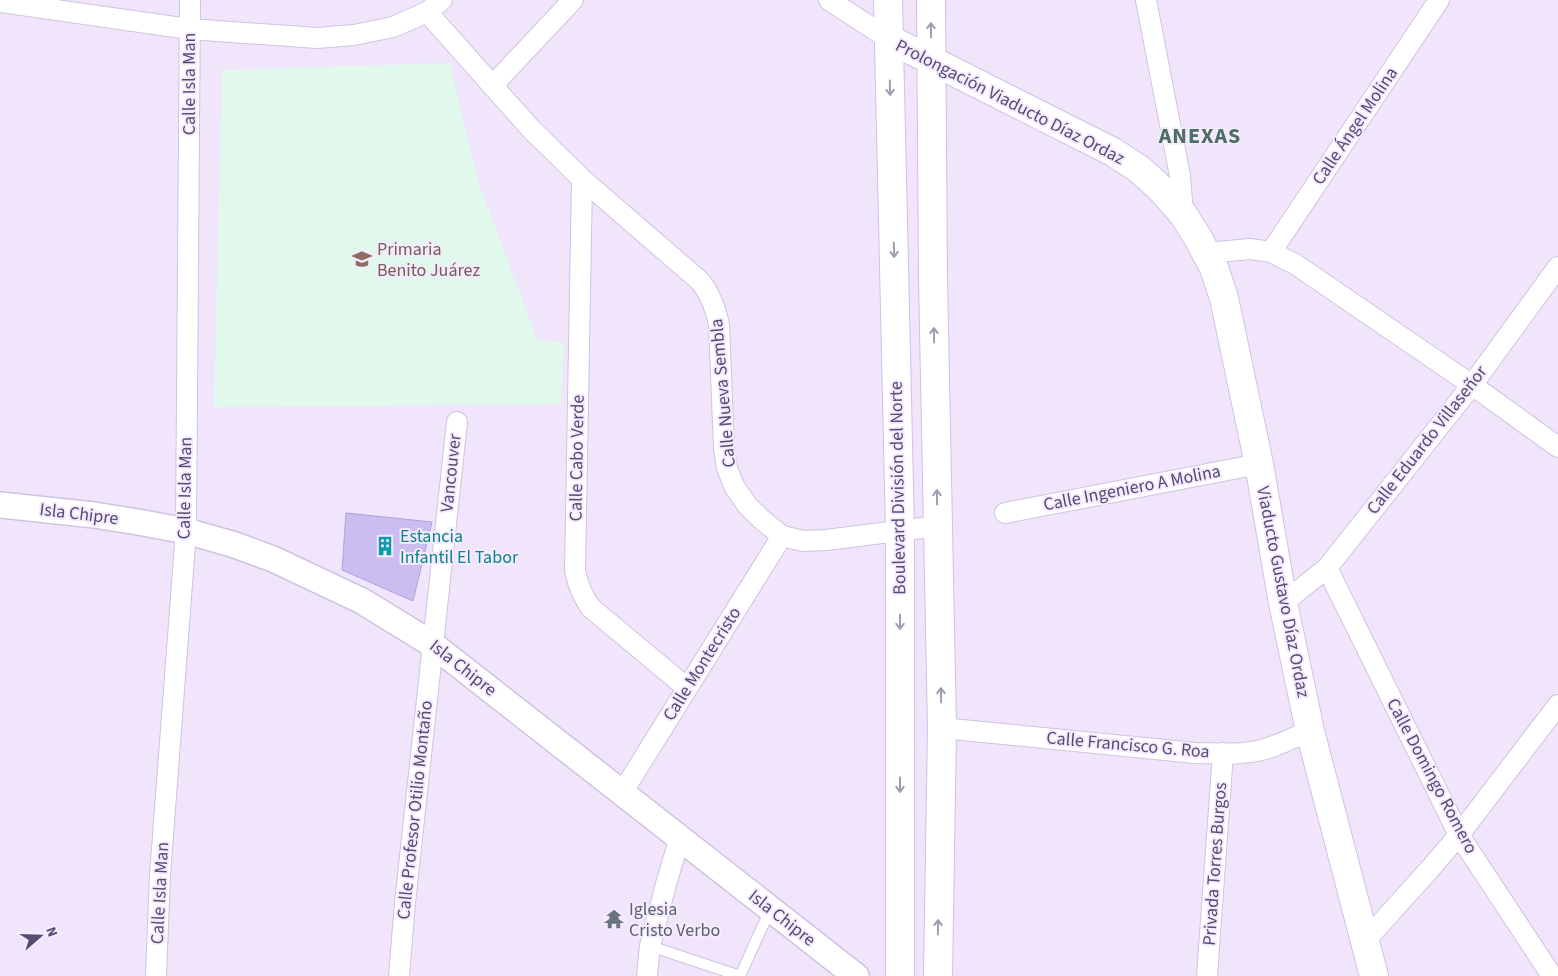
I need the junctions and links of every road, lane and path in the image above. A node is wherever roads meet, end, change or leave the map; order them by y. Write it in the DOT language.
graph roads {
  1 [pos="190,0"];
  2 [pos="573,0"];
  3 [pos="829,0"];
  4 [pos="888,0"];
  5 [pos="931,0"];
  6 [pos="1146,0"];
  7 [pos="1439,0"];
  8 [pos="0,2"];
  9 [pos="434,6"];
  10 [pos="189,28"];
  11 [pos="889,39"];
  12 [pos="932,60"];
  13 [pos="492,86"];
  14 [pos="582,179"];
  15 [pos="1183,214"];
  16 [pos="1271,252"];
  17 [pos="1206,253"];
  18 [pos="1558,267"];
  19 [pos="1472,385"];
  20 [pos="457,422"];
  21 [pos="1558,447"];
  22 [pos="1259,464"];
  23 [pos="0,505"];
  24 [pos="1005,512"];
  25 [pos="938,526"];
  26 [pos="186,531"];
  27 [pos="900,531"];
  28 [pos="782,536"];
  29 [pos="1326,568"];
  30 [pos="1284,603"];
  31 [pos="432,644"];
  32 [pos="687,688"];
  33 [pos="1558,705"];
  34 [pos="942,728"];
  35 [pos="1310,730"];
  36 [pos="1222,753"];
  37 [pos="622,793"];
  38 [pos="1459,835"];
  39 [pos="680,837"];
  40 [pos="770,909"];
  41 [pos="1368,938"];
  42 [pos="650,946"];
  43 [pos="156,976"];
  44 [pos="399,976"];
  45 [pos="647,976"];
  46 [pos="740,976"];
  47 [pos="856,976"];
  48 [pos="900,976"];
  49 [pos="938,976"];
  50 [pos="1207,976"];
  51 [pos="1374,976"];
  52 [pos="1395,976"];
  53 [pos="1552,976"];
  1 -- 10 [label="street, Calle Isla Man"];
  2 -- 13 [label="street"];
  3 -- 11 [label="street, Prolongación Viaducto Díaz Ordaz"];
  4 -- 11 [label="main road, Boulevard División del Norte"];
  12 -- 5 [label="main road, one-way"];
  6 -- 15 [label="street"];
  7 -- 16 [label="street, Calle Ángel Molina"];
  8 -- 10 [label="street"];
  9 -- 10 [label="street"];
  9 -- 13 [label="street, Calle Nueva Sembla"];
  10 -- 26 [label="street, Calle Isla Man"];
  11 -- 12 [label="main road, Prolongación Viaducto Díaz Ordaz"];
  11 -- 27 [label="main road, Boulevard División del Norte, one-way"];
  12 -- 15 [label="main road, Prolongación Viaducto Díaz Ordaz"];
  25 -- 12 [label="main road, one-way"];
  13 -- 14 [label="street, Calle Nueva Sembla"];
  14 -- 28 [label="street, Calle Nueva Sembla"];
  14 -- 32 [label="street, Calle Cabo Verde"];
  15 -- 17 [label="main road, Viaducto Gustavo Díaz Ordaz"];
  16 -- 17 [label="street"];
  16 -- 19 [label="street"];
  17 -- 22 [label="main road, Viaducto Gustavo Díaz Ordaz"];
  18 -- 19 [label="street, Calle Eduardo Villaseñor"];
  19 -- 21 [label="street"];
  19 -- 29 [label="street, Calle Eduardo Villaseñor"];
  20 -- 31 [label="street, Vancouver"];
  22 -- 24 [label="street, Calle Ingeniero A Molina"];
  22 -- 30 [label="main road, Viaducto Gustavo Díaz Ordaz"];
  23 -- 26 [label="street, Isla Chipre"];
  25 -- 27 [label="street, Calle Nueva Sembla"];
  34 -- 25 [label="main road, one-way"];
  26 -- 31 [label="street, Isla Chipre"];
  26 -- 43 [label="street, Calle Isla Man"];
  27 -- 28 [label="street, Calle Nueva Sembla"];
  27 -- 48 [label="main road, Boulevard División del Norte, one-way"];
  28 -- 32 [label="street, Calle Montecristo"];
  29 -- 30 [label="street, Calle Eduardo Villaseñor"];
  29 -- 38 [label="street, Calle Domingo Romero"];
  30 -- 35 [label="main road, Viaducto Gustavo Díaz Ordaz"];
  31 -- 37 [label="street, Isla Chipre"];
  31 -- 44 [label="street, Calle Profesor Otilio Montaño"];
  32 -- 37 [label="street, Calle Montecristo"];
  33 -- 38 [label="street"];
  34 -- 36 [label="street, Calle Francisco G. Roa"];
  49 -- 34 [label="main road, one-way"];
  35 -- 36 [label="street, Calle Francisco G. Roa"];
  35 -- 41 [label="main road, Viaducto Gustavo Díaz Ordaz"];
  36 -- 50 [label="street, Privada Torres Burgos"];
  37 -- 39 [label="street, Isla Chipre"];
  38 -- 41 [label="street"];
  38 -- 53 [label="street, Calle Domingo Romero"];
  39 -- 40 [label="street, Isla Chipre"];
  39 -- 42 [label="street"];
  40 -- 46 [label="lane"];
  40 -- 47 [label="street, Isla Chipre"];
  41 -- 51 [label="main road"];
  41 -- 52 [label="main road"];
  42 -- 45 [label="street"];
  42 -- 46 [label="lane"];
}
